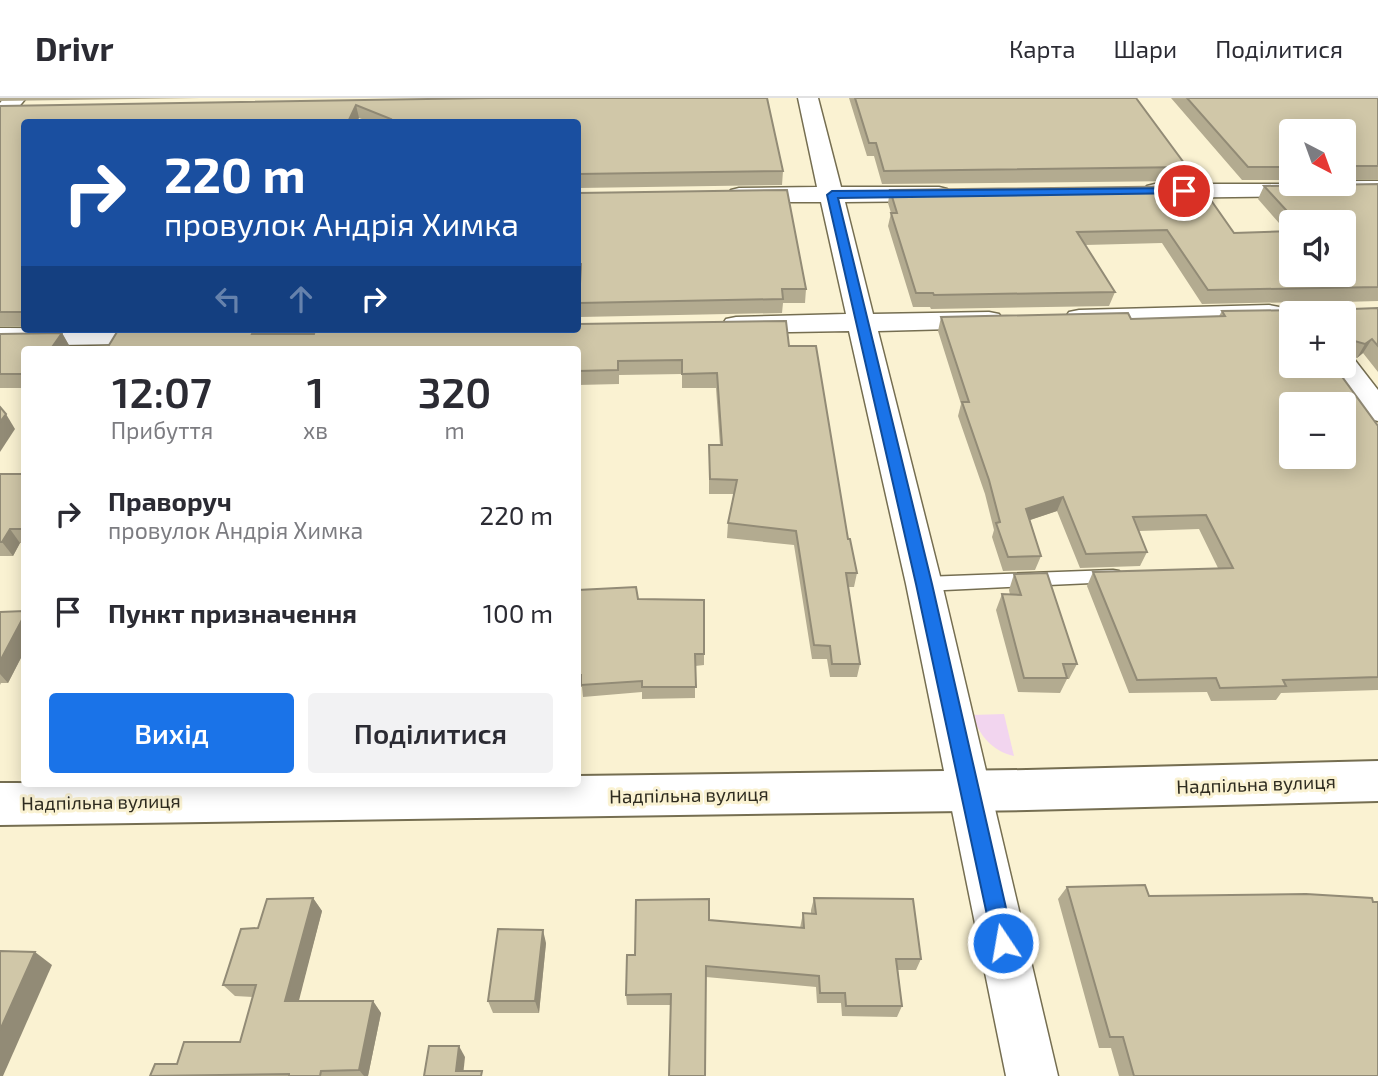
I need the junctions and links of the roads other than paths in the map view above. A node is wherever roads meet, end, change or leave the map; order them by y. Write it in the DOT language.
graph roads {
  1 [pos="807,98"];
  2 [pos="1378,188"];
  3 [pos="1127,192"];
  4 [pos="963,194"];
  5 [pos="832,195"];
  6 [pos="714,196"];
  7 [pos="1279,313"];
  8 [pos="1054,318"];
  9 [pos="1012,319"];
  10 [pos="862,323"];
  11 [pos="711,326"];
  12 [pos="264,333"];
  13 [pos="0,337"];
  14 [pos="1354,378"];
  15 [pos="1378,411"];
  16 [pos="1135,575"];
  17 [pos="924,584"];
  18 [pos="1378,780"];
  19 [pos="970,791"];
  20 [pos="0,804"];
  21 [pos="1032,1076"];
  1 -- 5 [label="street"];
  2 -- 3 [label="street"];
  4 -- 5 [label="street"];
  5 -- 6 [label="street"];
  5 -- 10 [label="street"];
  7 -- 8 [label="street"];
  9 -- 10 [label="street"];
  10 -- 11 [label="street"];
  10 -- 17 [label="street"];
  12 -- 13 [label="street"];
  14 -- 15 [label="street"];
  16 -- 17 [label="lane"];
  17 -- 19 [label="street"];
  18 -- 19 [label="main road, Надпільна вулиця"];
  19 -- 20 [label="main road, Надпільна вулиця"];
  19 -- 21 [label="street"];
}
